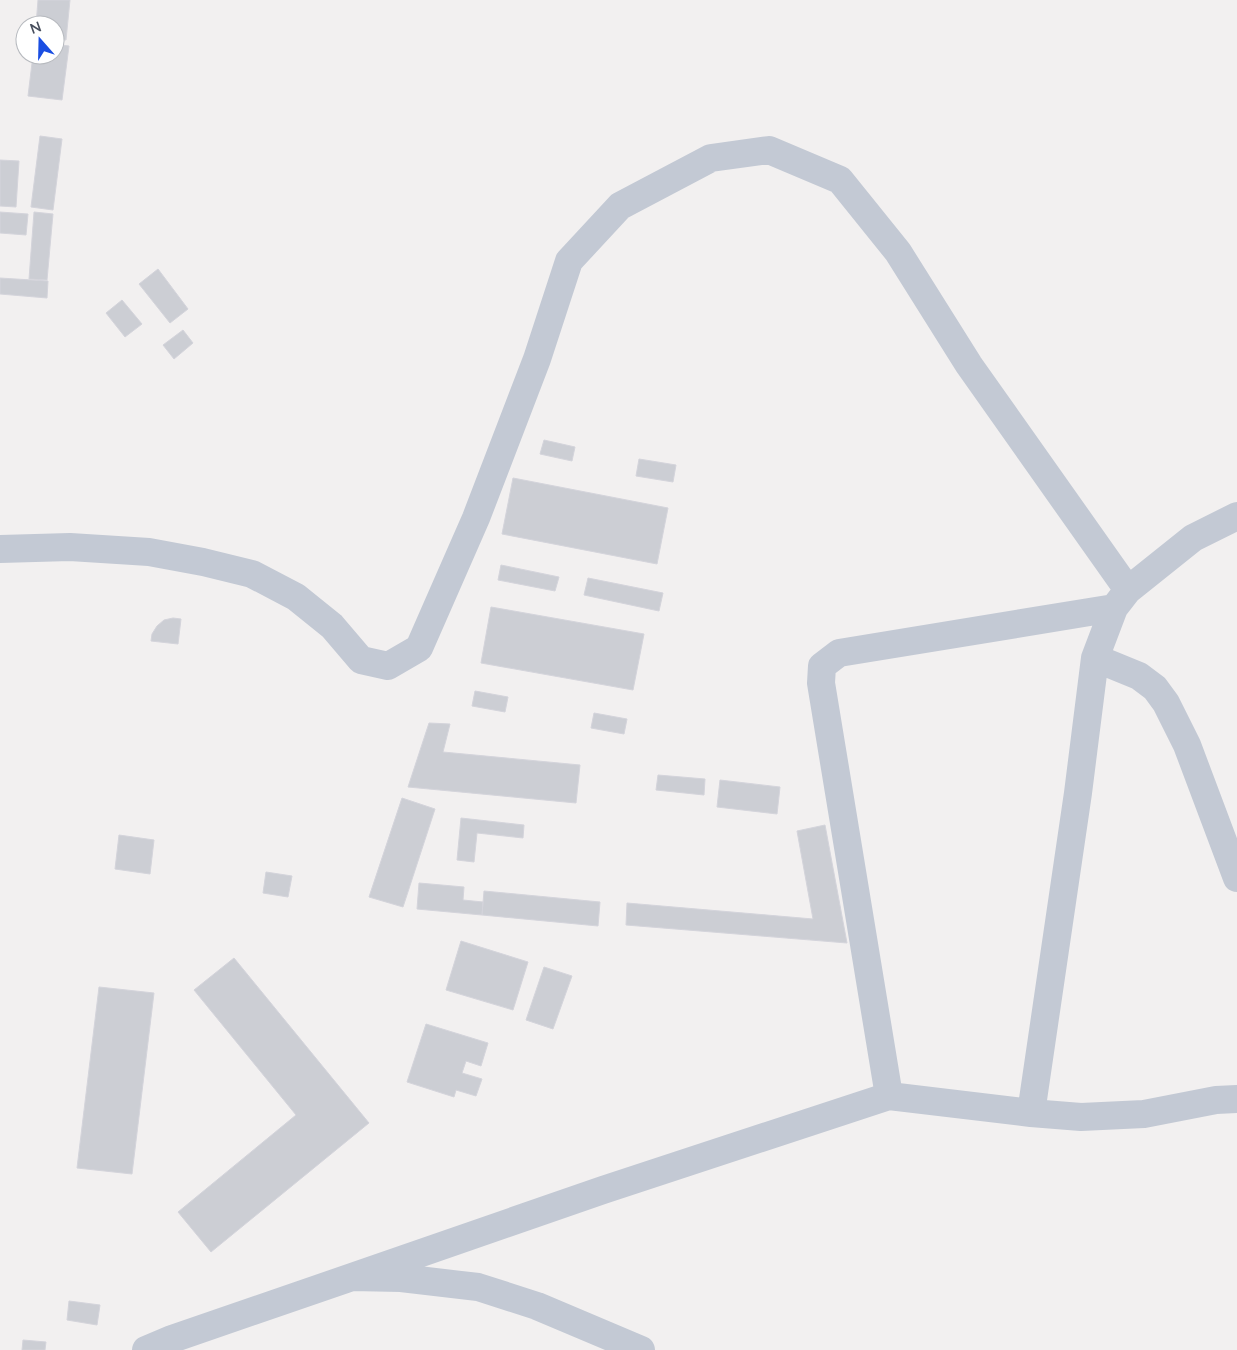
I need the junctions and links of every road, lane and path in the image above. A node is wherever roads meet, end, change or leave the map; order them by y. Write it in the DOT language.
graph roads {
  1 [pos="1237,516"];
  2 [pos="0,549"];
  3 [pos="1121,599"];
  4 [pos="1094,658"];
  5 [pos="1237,878"];
  6 [pos="889,1096"];
  7 [pos="1237,1099"];
  8 [pos="1031,1113"];
  9 [pos="352,1277"];
  10 [pos="146,1350"];
  11 [pos="641,1350"];
  1 -- 3 [label="street"];
  2 -- 3 [label="street"];
  3 -- 4 [label="street"];
  3 -- 6 [label="street"];
  4 -- 5 [label="street"];
  4 -- 8 [label="street"];
  6 -- 8 [label="street"];
  6 -- 9 [label="street"];
  7 -- 8 [label="street"];
  9 -- 10 [label="street"];
  9 -- 11 [label="street"];
}
